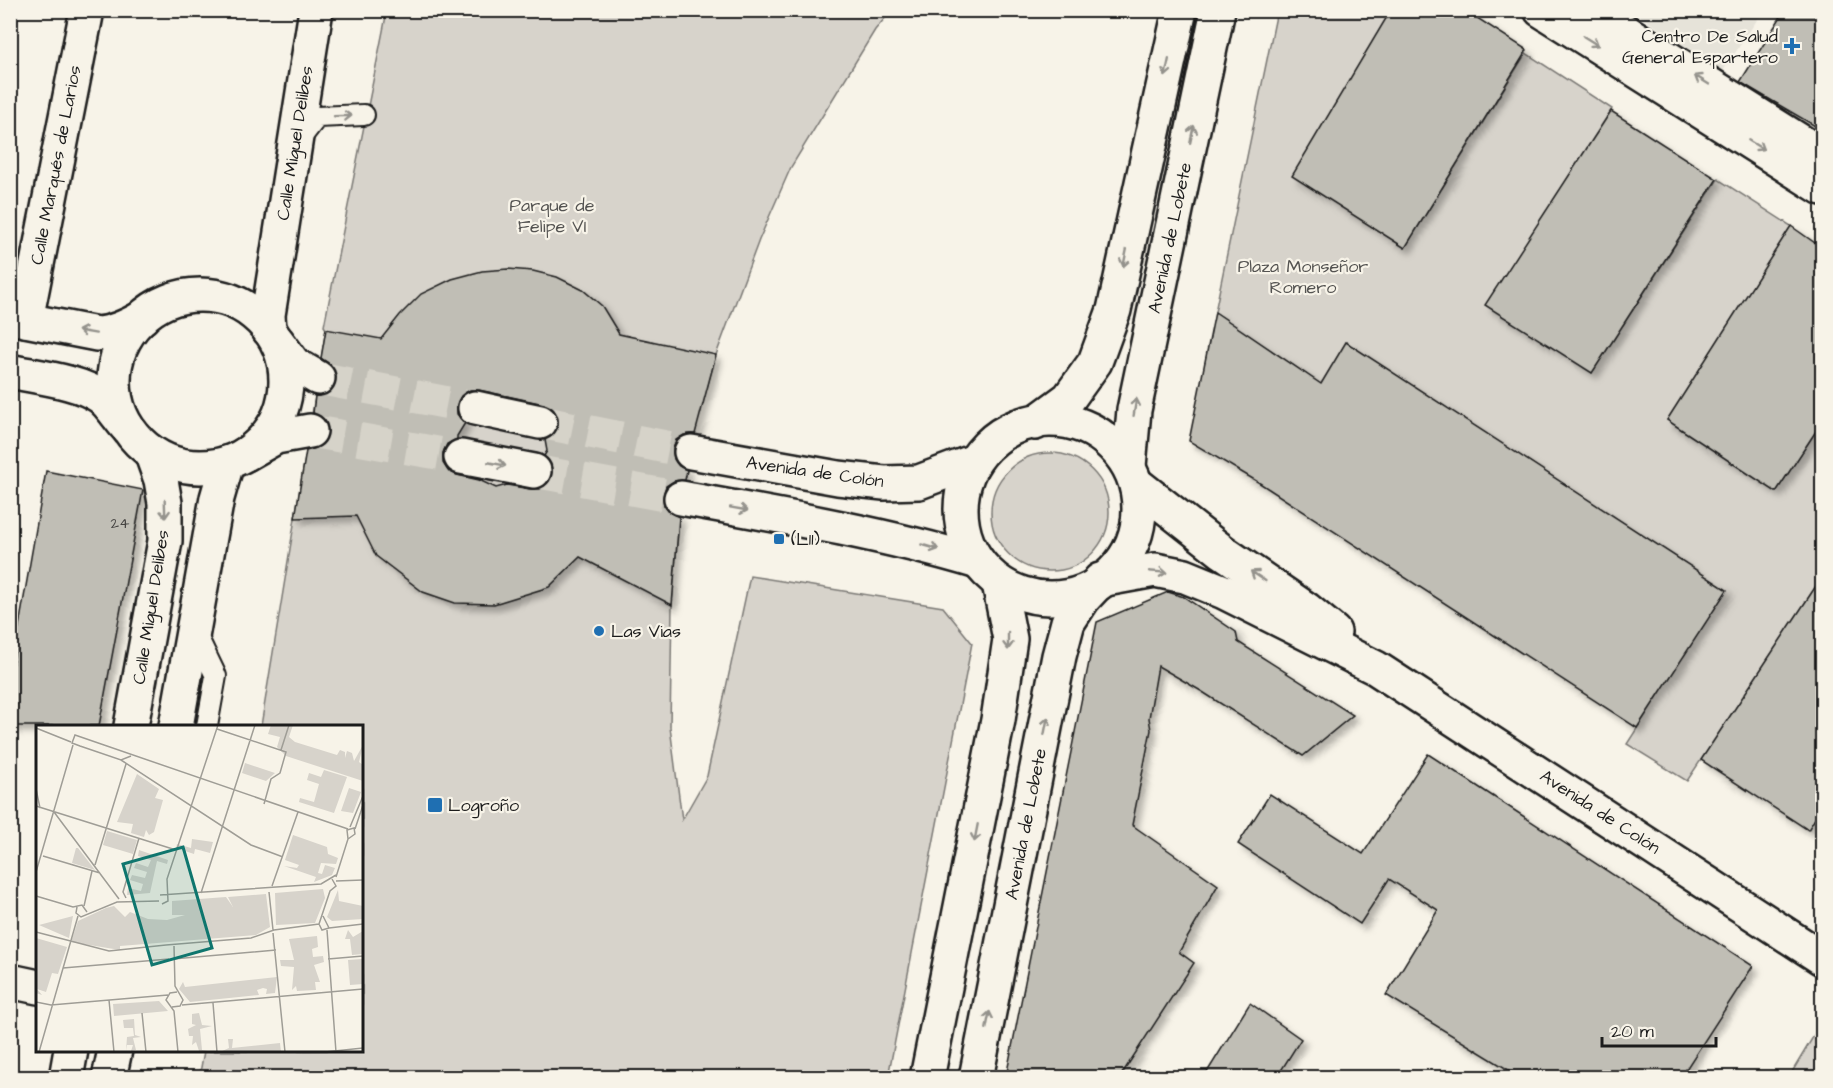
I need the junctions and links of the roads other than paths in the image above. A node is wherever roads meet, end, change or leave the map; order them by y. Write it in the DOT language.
graph roads {
  1 [pos="87,10"];
  2 [pos="316,10"];
  3 [pos="1180,10"];
  4 [pos="1218,10"];
  5 [pos="1541,10"];
  6 [pos="1591,10"];
  7 [pos="364,115"];
  8 [pos="295,146"];
  9 [pos="1822,155"];
  10 [pos="1822,188"];
  11 [pos="274,276"];
  12 [pos="243,306"];
  13 [pos="142,318"];
  14 [pos="18,319"];
  15 [pos="273,336"];
  16 [pos="11,372"];
  17 [pos="318,378"];
  18 [pos="475,408"];
  19 [pos="540,422"];
  20 [pos="1035,423"];
  21 [pos="126,426"];
  22 [pos="310,431"];
  23 [pos="151,452"];
  24 [pos="691,452"];
  25 [pos="461,457"];
  26 [pos="236,459"];
  27 [pos="972,462"];
  28 [pos="534,471"];
  29 [pos="1134,476"];
  30 [pos="681,498"];
  31 [pos="989,572"];
  32 [pos="1100,580"];
  33 [pos="194,630"];
  34 [pos="1376,668"];
  35 [pos="131,725"];
  36 [pos="176,725"];
  37 [pos="207,725"];
  38 [pos="1820,952"];
  39 [pos="10,981"];
  40 [pos="36,987"];
  41 [pos="71,1052"];
  42 [pos="115,1052"];
  43 [pos="66,1077"];
  44 [pos="110,1077"];
  45 [pos="927,1077"];
  46 [pos="976,1077"];
  1 -- 14 [label="main road, Calle Marqués de Larios"];
  2 -- 8 [label="main road, Calle Miguel Delibes"];
  3 -- 20 [label="main road, one-way"];
  29 -- 4 [label="main road, Avenida de Lobete, one-way"];
  5 -- 10 [label="main road, one-way"];
  9 -- 6 [label="main road, one-way"];
  8 -- 7 [label="lane, one-way"];
  8 -- 11 [label="main road, Calle Miguel Delibes"];
  11 -- 12 [label="main road"];
  11 -- 15 [label="main road, Calle Miguel Delibes"];
  12 -- 13 [label="main road"];
  12 -- 15 [label="main road"];
  13 -- 14 [label="main road, one-way"];
  13 -- 21 [label="main road"];
  15 -- 17 [label="main road"];
  15 -- 26 [label="main road"];
  16 -- 21 [label="main road"];
  18 -- 19 [label="main road"];
  20 -- 27 [label="main road"];
  20 -- 29 [label="main road"];
  21 -- 23 [label="main road"];
  22 -- 26 [label="main road"];
  23 -- 26 [label="main road"];
  23 -- 35 [label="main road, Calle Miguel Delibes, one-way"];
  24 -- 27 [label="main road, Avenida de Colón"];
  25 -- 28 [label="main road, one-way"];
  26 -- 33 [label="main road"];
  27 -- 31 [label="main road"];
  29 -- 32 [label="main road"];
  34 -- 29 [label="main road, Avenida de Colón, one-way"];
  30 -- 31 [label="main road, one-way"];
  31 -- 32 [label="main road"];
  31 -- 45 [label="main road, one-way"];
  32 -- 34 [label="main road, Avenida de Colón, one-way"];
  46 -- 32 [label="main road, Avenida de Lobete, one-way"];
  33 -- 36 [label="main road"];
  33 -- 37 [label="lane"];
  34 -- 38 [label="main road, Avenida de Colón"];
  39 -- 40 [label="main road"];
  41 -- 43 [label="main road"];
  42 -- 44 [label="main road"];
}
